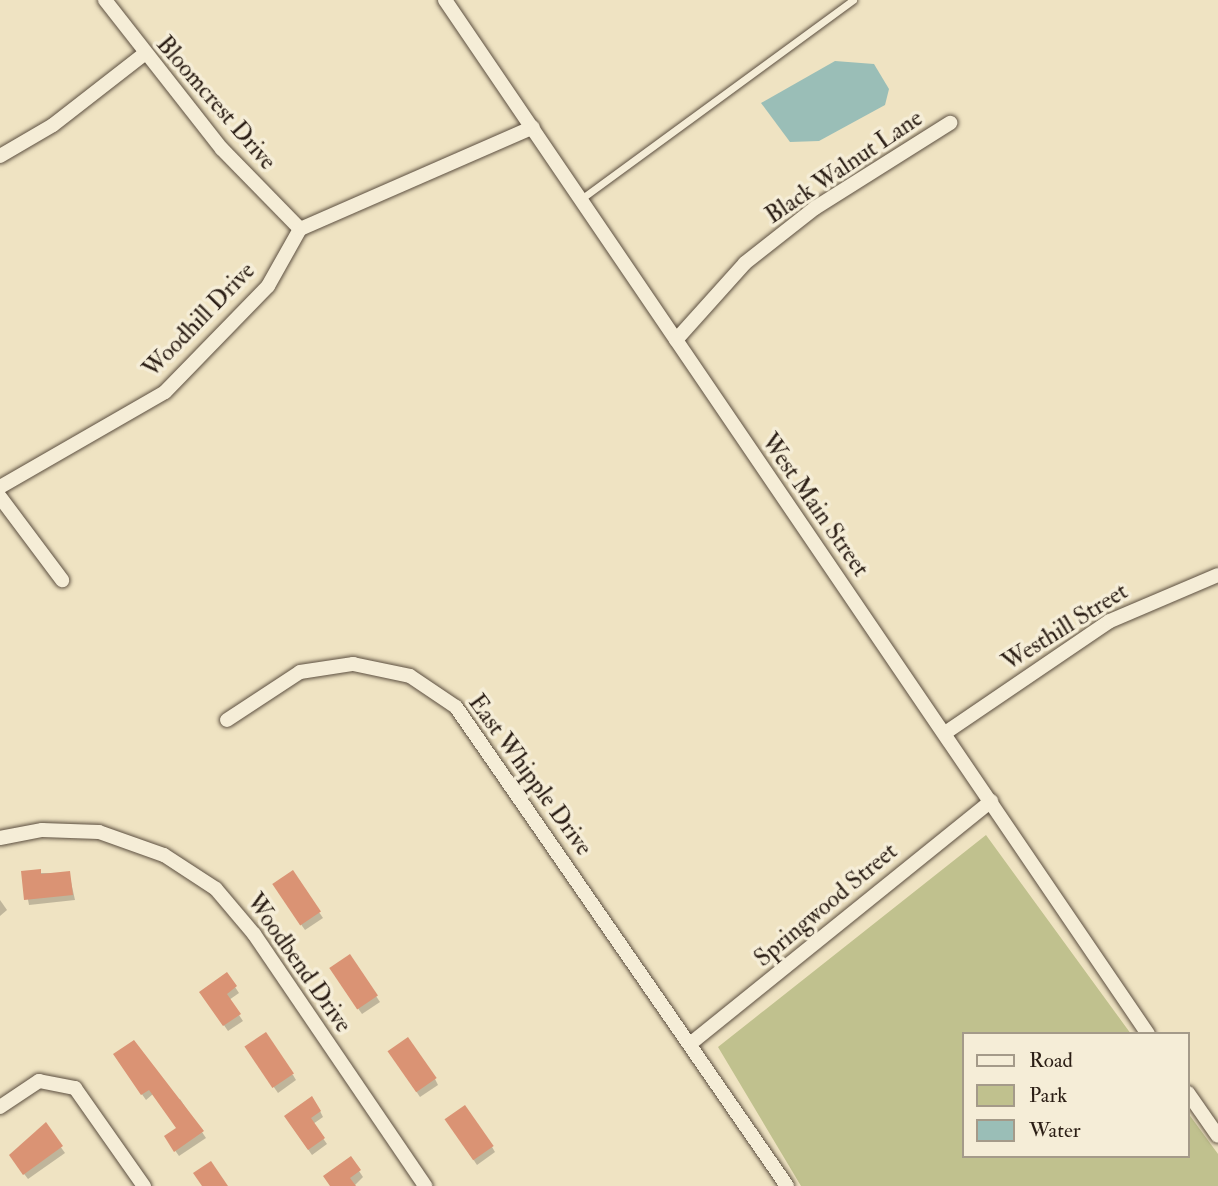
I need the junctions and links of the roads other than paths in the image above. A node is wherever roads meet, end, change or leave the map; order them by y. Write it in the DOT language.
graph roads {
  1 [pos="106,0"];
  2 [pos="445,0"];
  3 [pos="853,0"];
  4 [pos="143,55"];
  5 [pos="950,123"];
  6 [pos="533,127"];
  7 [pos="0,156"];
  8 [pos="581,199"];
  9 [pos="300,229"];
  10 [pos="676,340"];
  11 [pos="0,487"];
  12 [pos="0,497"];
  13 [pos="1218,575"];
  14 [pos="62,580"];
  15 [pos="227,720"];
  16 [pos="945,733"];
  17 [pos="991,801"];
  18 [pos="0,838"];
  19 [pos="1147,1032"];
  20 [pos="690,1044"];
  21 [pos="1190,1096"];
  22 [pos="0,1107"];
  23 [pos="1218,1136"];
  24 [pos="144,1186"];
  25 [pos="425,1186"];
  26 [pos="787,1186"];
  1 -- 4 [label="street, Bloomcrest Drive"];
  2 -- 6 [label="street, West Main Street"];
  3 -- 8 [label="lane"];
  4 -- 7 [label="street"];
  4 -- 9 [label="street, Bloomcrest Drive"];
  5 -- 10 [label="street, Black Walnut Lane"];
  6 -- 8 [label="street, West Main Street"];
  6 -- 9 [label="street"];
  8 -- 10 [label="street, West Main Street"];
  9 -- 11 [label="street, Woodhill Drive"];
  10 -- 16 [label="street, West Main Street"];
  12 -- 14 [label="street"];
  13 -- 16 [label="street, Westhill Street"];
  15 -- 20 [label="street, East Whipple Drive"];
  16 -- 17 [label="street, West Main Street"];
  17 -- 19 [label="street, West Main Street"];
  17 -- 20 [label="street, Springwood Street"];
  18 -- 25 [label="street, Woodbend Drive"];
  20 -- 26 [label="street, East Whipple Drive"];
  21 -- 23 [label="street"];
  22 -- 24 [label="street"];
}
